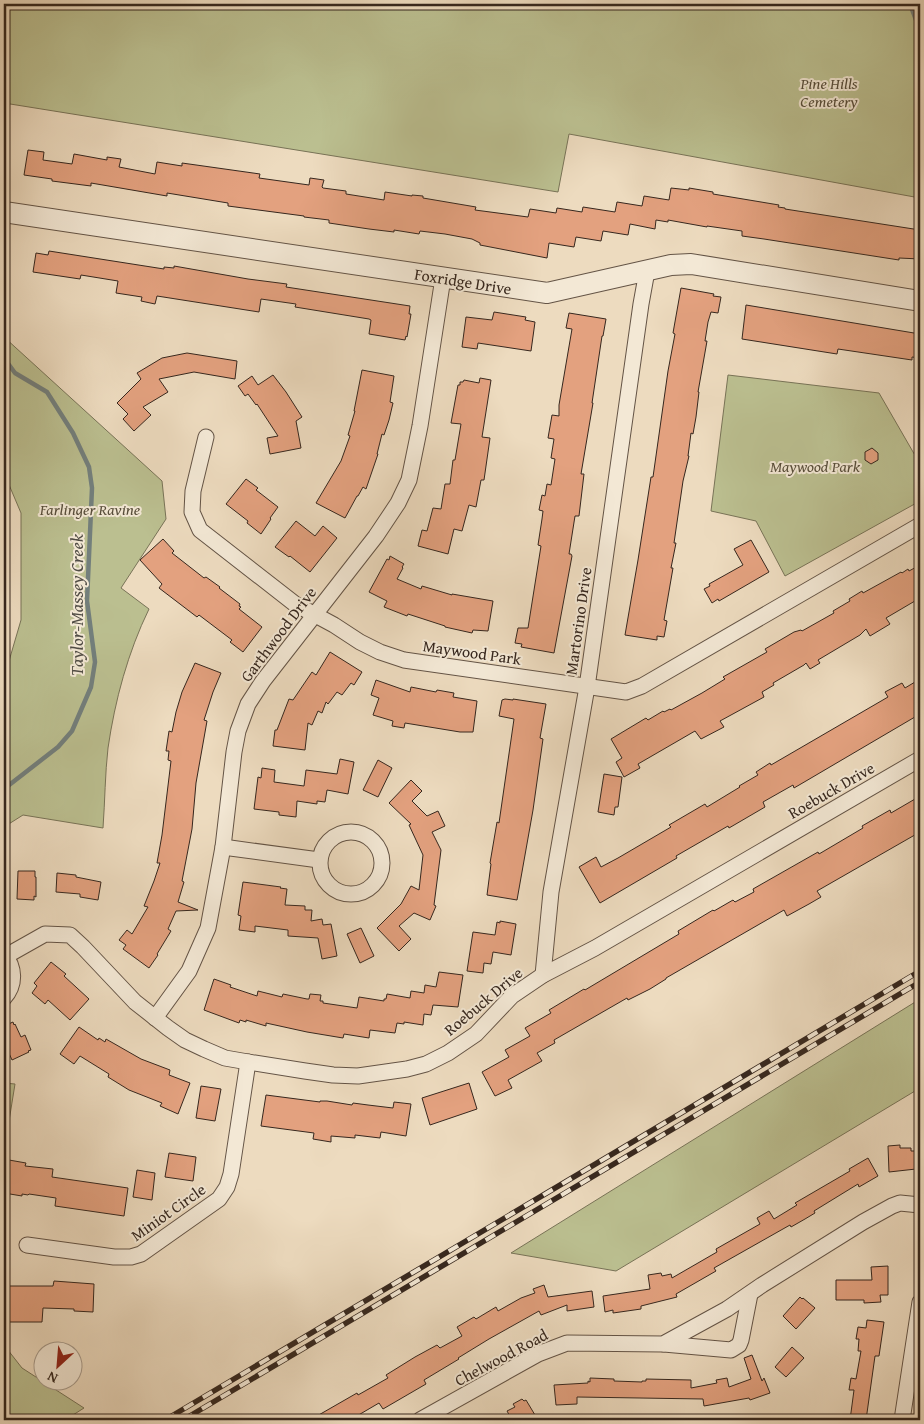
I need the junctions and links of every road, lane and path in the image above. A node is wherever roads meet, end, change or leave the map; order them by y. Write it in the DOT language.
graph roads {
  1 [pos="4,212"];
  2 [pos="647,271"];
  3 [pos="443,278"];
  4 [pos="920,300"];
  5 [pos="206,437"];
  6 [pos="920,525"];
  7 [pos="315,614"];
  8 [pos="587,687"];
  9 [pos="920,759"];
  10 [pos="223,847"];
  11 [pos="319,860"];
  12 [pos="5,955"];
  13 [pos="543,974"];
  14 [pos="4,998"];
  15 [pos="156,1018"];
  16 [pos="248,1062"];
  17 [pos="920,1205"];
  18 [pos="28,1245"];
  19 [pos="750,1294"];
  20 [pos="920,1302"];
  21 [pos="663,1344"];
  22 [pos="420,1420"];
  23 [pos="902,1420"];
  1 -- 3 [label="street, Foxridge Drive"];
  2 -- 3 [label="street, Foxridge Drive"];
  2 -- 4 [label="street, Foxridge Drive"];
  2 -- 8 [label="street, Martorino Drive"];
  3 -- 7 [label="street, Garthwood Drive"];
  5 -- 7 [label="street, Maywood Park"];
  6 -- 8 [label="street, Maywood Park"];
  7 -- 8 [label="street, Maywood Park"];
  7 -- 10 [label="street, Garthwood Drive"];
  8 -- 13 [label="street, Martorino Drive"];
  9 -- 13 [label="street, Roebuck Drive"];
  10 -- 11 [label="street"];
  10 -- 15 [label="street, Garthwood Drive"];
  11 -- 11 [label="street"];
  12 -- 14 [label="street, Roebuck Drive"];
  12 -- 15 [label="street, Roebuck Drive"];
  13 -- 16 [label="street, Roebuck Drive"];
  15 -- 16 [label="street, Roebuck Drive"];
  16 -- 18 [label="street, Miniot Circle"];
  17 -- 19 [label="street, Chelwood Road"];
  19 -- 21 [label="street, Chelwood Road"];
  19 -- 21 [label="street, Chelwood Road"];
  20 -- 23 [label="street"];
  21 -- 22 [label="street, Chelwood Road"];
}
